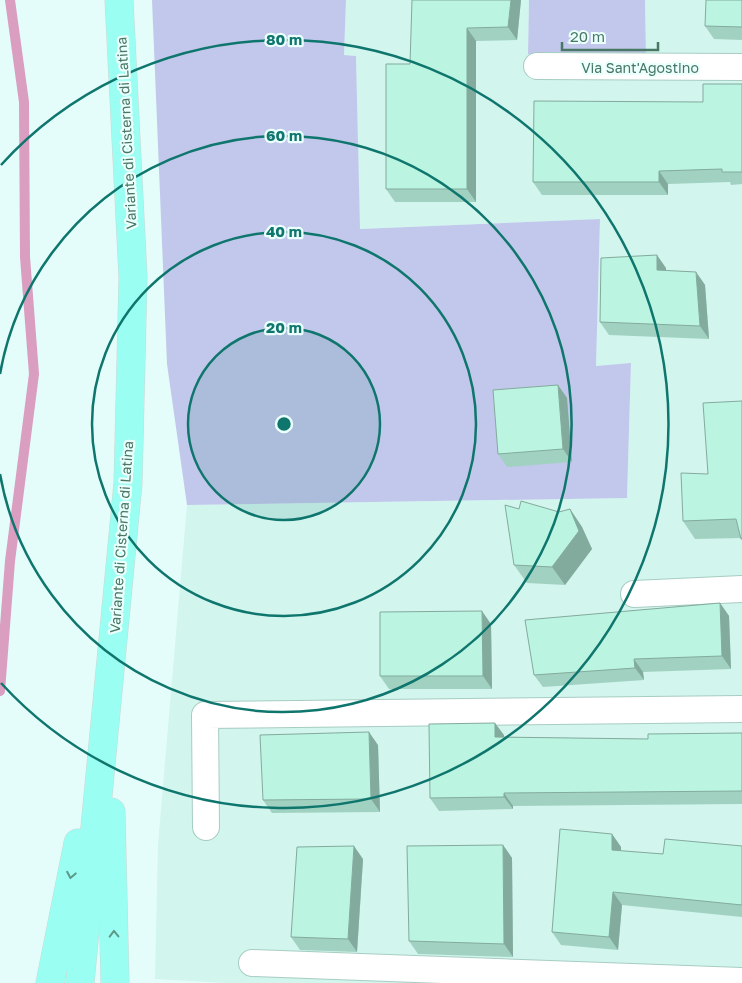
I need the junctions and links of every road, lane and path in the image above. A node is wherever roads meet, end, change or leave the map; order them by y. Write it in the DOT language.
graph roads {
  1 [pos="120,2"];
  2 [pos="538,66"];
  3 [pos="742,67"];
  4 [pos="742,589"];
  5 [pos="634,594"];
  6 [pos="108,690"];
  7 [pos="742,708"];
  8 [pos="206,827"];
  9 [pos="252,962"];
  10 [pos="742,981"];
  11 [pos="50,983"];
  12 [pos="80,983"];
  13 [pos="115,983"];
  1 -- 6 [label="main road, Variante di Cisterna di Latina"];
  2 -- 3 [label="street, Via Sant'Agostino"];
  4 -- 5 [label="street"];
  6 -- 11 [label="main road, one-way"];
  6 -- 12 [label="main road, Variante di Cisterna di Latina"];
  13 -- 6 [label="main road, one-way"];
  7 -- 8 [label="street"];
  9 -- 10 [label="street"];
}
